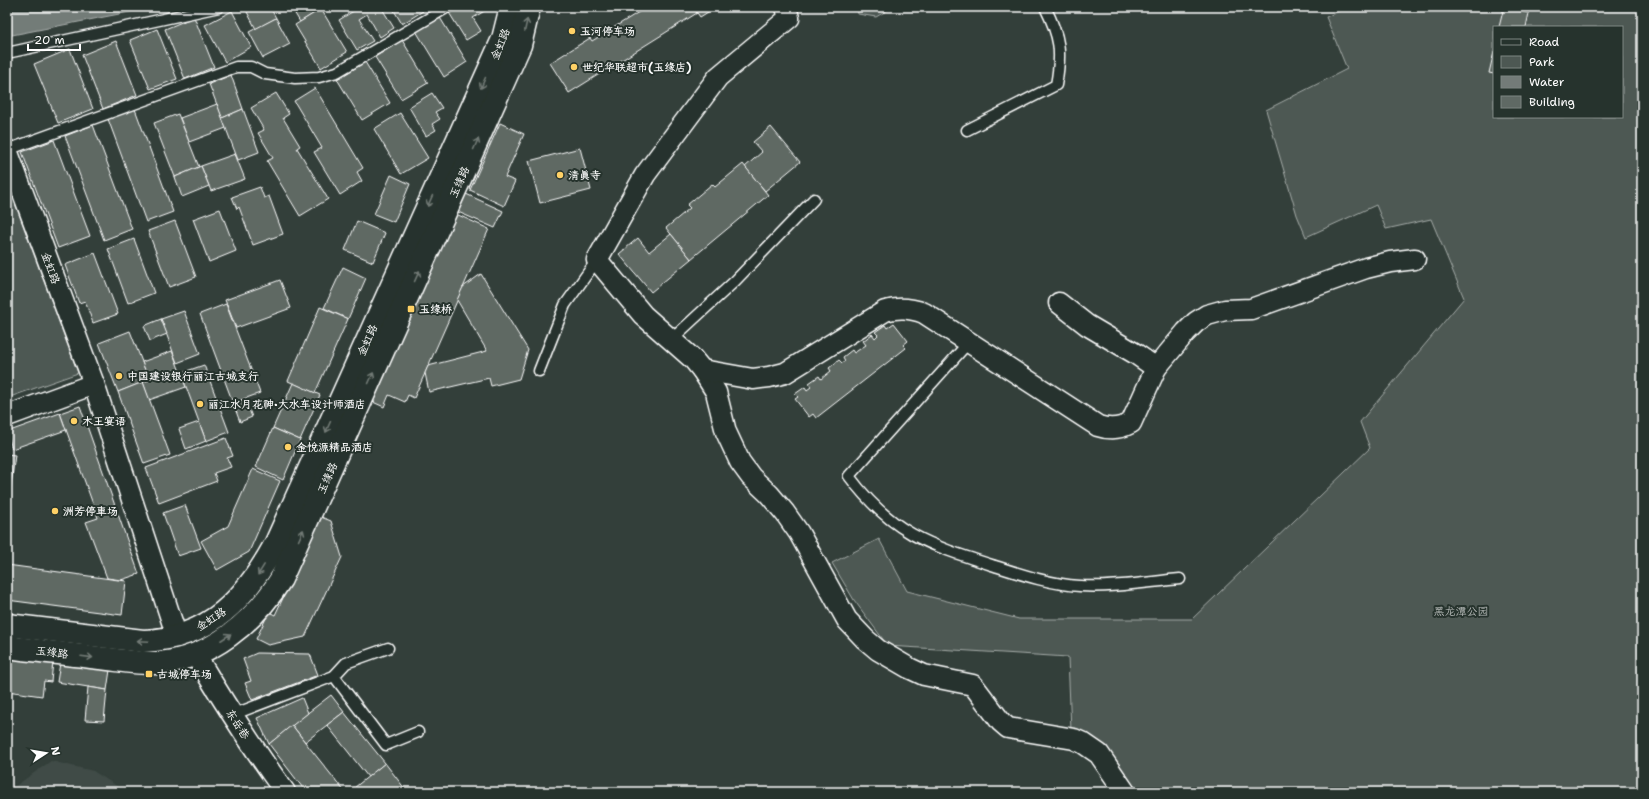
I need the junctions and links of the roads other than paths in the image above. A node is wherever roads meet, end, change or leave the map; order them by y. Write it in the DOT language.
graph roads {
  1 [pos="219,7"];
  2 [pos="448,7"];
  3 [pos="511,7"];
  4 [pos="529,7"];
  5 [pos="786,7"];
  6 [pos="1045,7"];
  7 [pos="7,53"];
  8 [pos="967,130"];
  9 [pos="7,150"];
  10 [pos="814,199"];
  11 [pos="1415,259"];
  12 [pos="597,260"];
  13 [pos="1059,303"];
  14 [pos="671,340"];
  15 [pos="969,342"];
  16 [pos="1156,368"];
  17 [pos="702,370"];
  18 [pos="539,371"];
  19 [pos="94,384"];
  20 [pos="7,416"];
  21 [pos="1180,579"];
  22 [pos="7,625"];
  23 [pos="177,637"];
  24 [pos="7,647"];
  25 [pos="388,648"];
  26 [pos="195,654"];
  27 [pos="334,676"];
  28 [pos="232,715"];
  29 [pos="418,732"];
  30 [pos="284,792"];
  31 [pos="1125,792"];
  1 -- 7 [label="lane"];
  2 -- 9 [label="lane"];
  3 -- 23 [label="main road, 金虹路, one-way"];
  26 -- 4 [label="main road, 玉缘路, one-way"];
  5 -- 12 [label="street"];
  6 -- 8 [label="lane"];
  9 -- 19 [label="street, 金虹路"];
  10 -- 14 [label="lane"];
  11 -- 16 [label="street"];
  12 -- 14 [label="street"];
  12 -- 18 [label="lane"];
  13 -- 16 [label="street"];
  14 -- 17 [label="street"];
  15 -- 16 [label="street"];
  15 -- 17 [label="street"];
  15 -- 21 [label="lane"];
  17 -- 31 [label="street"];
  19 -- 20 [label="street"];
  19 -- 23 [label="street, 金虹路"];
  23 -- 22 [label="main road, 金虹路, one-way"];
  24 -- 26 [label="main road, 玉缘路, one-way"];
  25 -- 27 [label="lane"];
  26 -- 28 [label="street, 东岳巷"];
  27 -- 28 [label="lane"];
  27 -- 29 [label="lane"];
  28 -- 30 [label="street, 东岳巷"];
}
